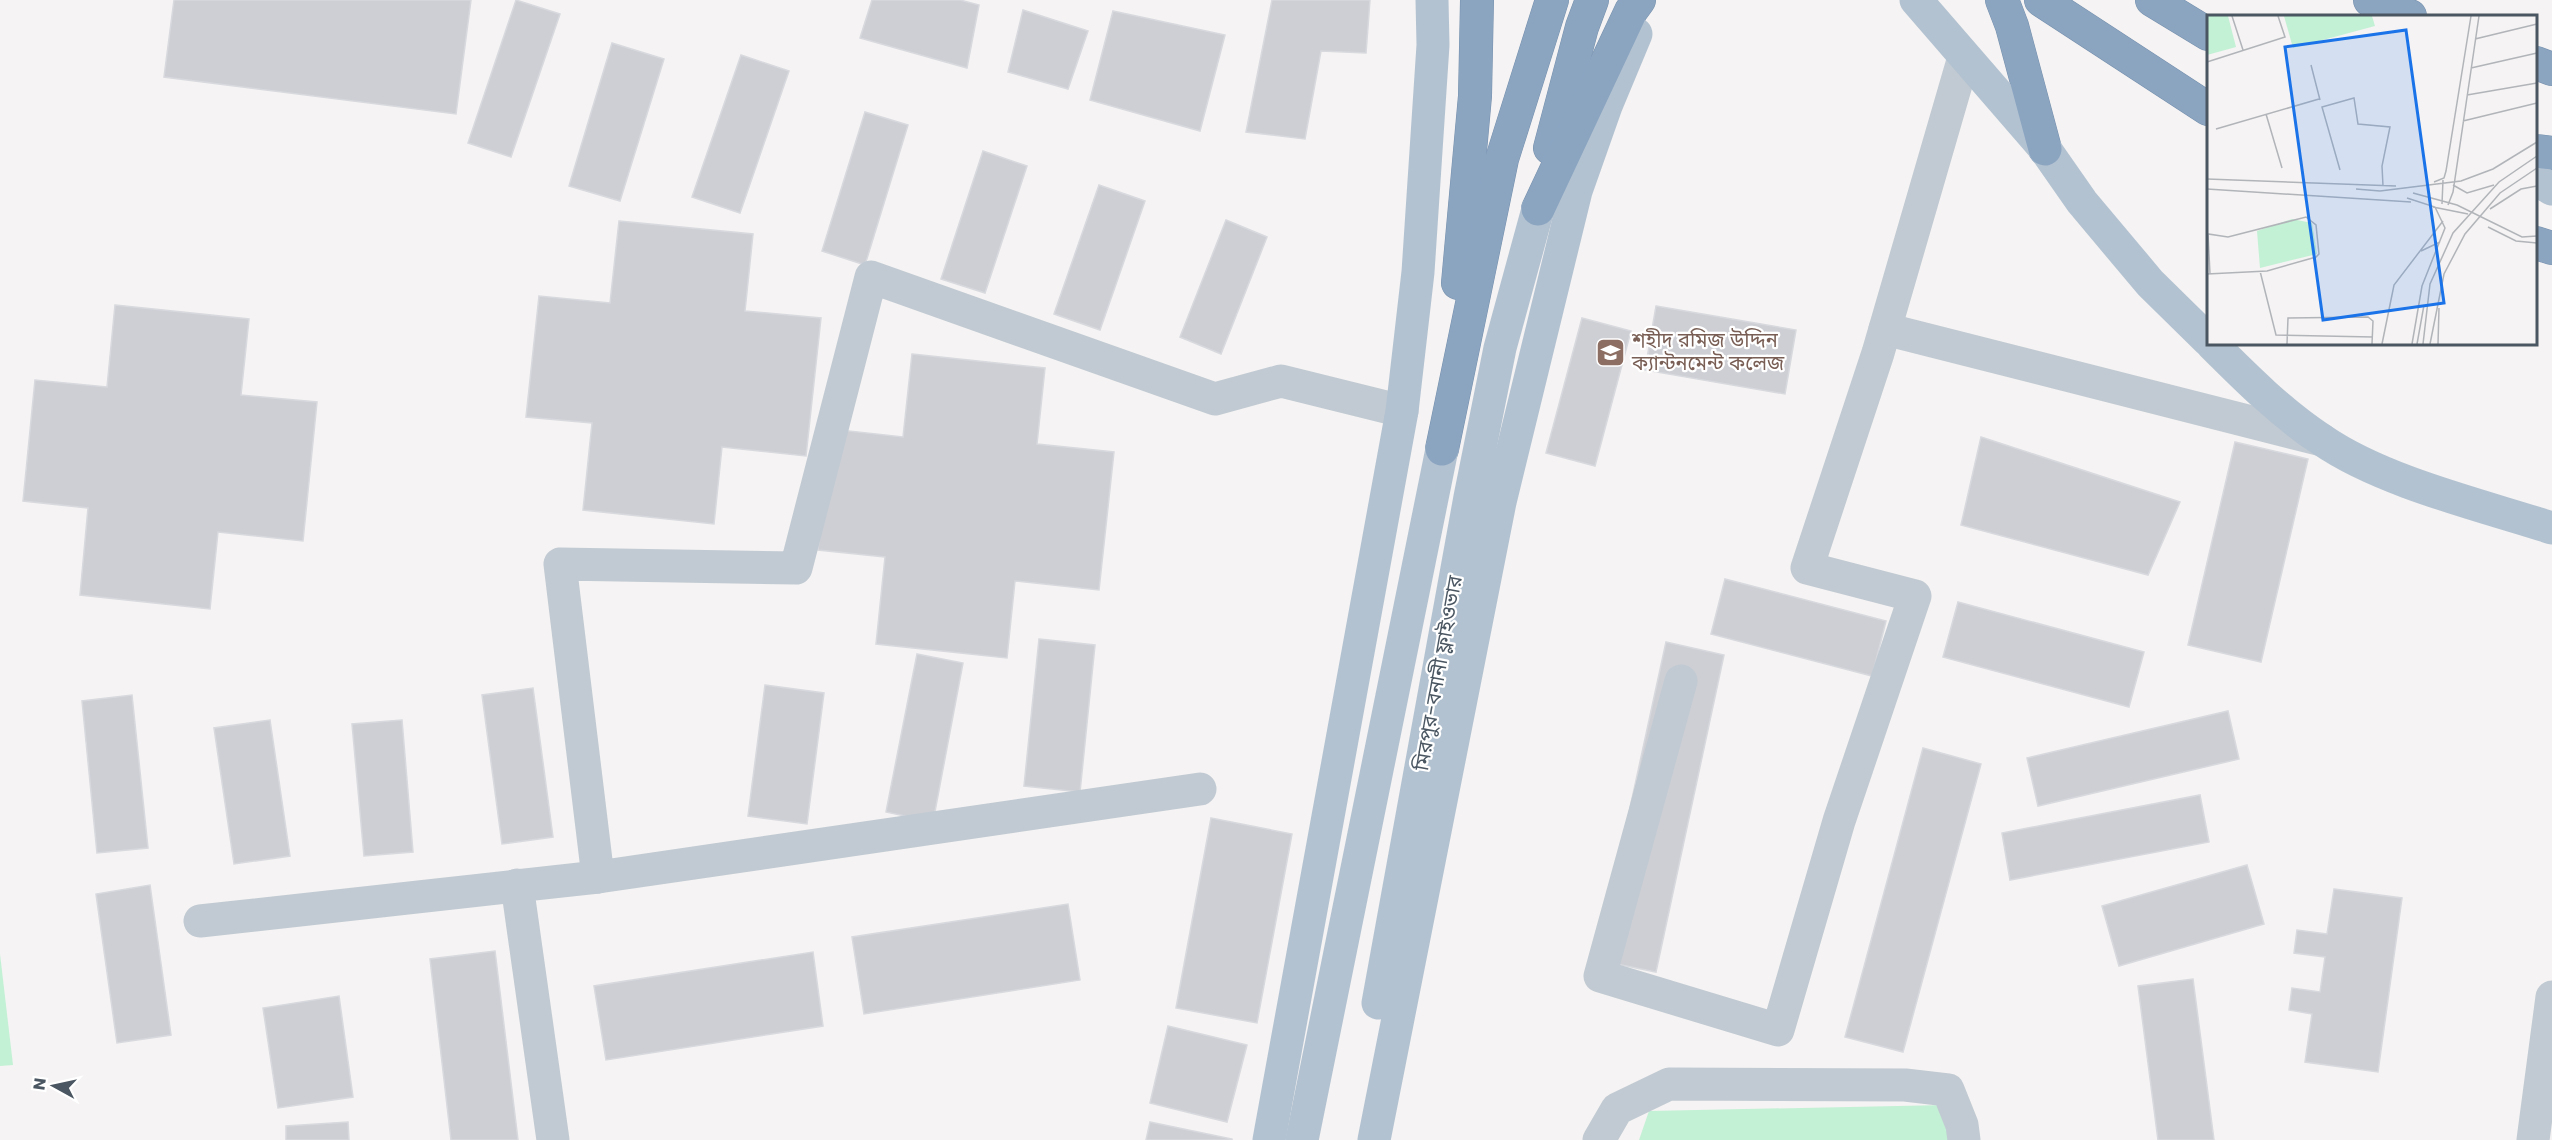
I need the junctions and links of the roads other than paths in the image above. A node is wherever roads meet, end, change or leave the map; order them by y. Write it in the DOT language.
graph roads {
  1 [pos="1432,0"];
  2 [pos="1477,0"];
  3 [pos="1552,0"];
  4 [pos="1592,0"];
  5 [pos="1639,0"];
  6 [pos="1652,0"];
  7 [pos="1916,0"];
  8 [pos="2002,0"];
  9 [pos="2041,0"];
  10 [pos="2152,0"];
  11 [pos="2370,0"];
  12 [pos="2408,15"];
  13 [pos="2207,33"];
  14 [pos="1964,57"];
  15 [pos="2537,64"];
  16 [pos="2552,69"];
  17 [pos="2207,108"];
  18 [pos="2045,149"];
  19 [pos="2537,151"];
  20 [pos="2552,153"];
  21 [pos="2537,181"];
  22 [pos="2552,189"];
  23 [pos="1538,209"];
  24 [pos="2537,244"];
  25 [pos="2552,248"];
  26 [pos="1885,329"];
  27 [pos="2207,339"];
  28 [pos="2213,345"];
  29 [pos="1402,411"];
  30 [pos="2322,440"];
  31 [pos="1442,449"];
  32 [pos="2552,528"];
  33 [pos="1681,681"];
  34 [pos="1200,789"];
  35 [pos="598,877"];
  36 [pos="517,885"];
  37 [pos="200,921"];
  38 [pos="2552,997"];
  39 [pos="553,1140"];
  40 [pos="1269,1140"];
  41 [pos="1302,1140"];
  42 [pos="1353,1140"];
  43 [pos="1374,1140"];
  44 [pos="1599,1140"];
  45 [pos="1964,1140"];
  46 [pos="2533,1140"];
  1 -- 29 [label="main road"];
  2 -- 31 [label="highway"];
  3 -- 31 [label="highway"];
  4 -- 23 [label="highway"];
  5 -- 23 [label="highway"];
  6 -- 43 [label="main road"];
  7 -- 14 [label="main road"];
  8 -- 18 [label="highway"];
  9 -- 17 [label="highway"];
  10 -- 13 [label="highway"];
  11 -- 12 [label="highway"];
  14 -- 18 [label="main road"];
  14 -- 26 [label="street"];
  15 -- 16 [label="highway"];
  18 -- 27 [label="main road"];
  19 -- 20 [label="highway"];
  21 -- 22 [label="main road"];
  23 -- 42 [label="main road, মিরপুর-বনানী ফ্লাইওভার"];
  24 -- 25 [label="highway"];
  26 -- 30 [label="street"];
  26 -- 33 [label="street"];
  28 -- 30 [label="main road"];
  29 -- 35 [label="street"];
  29 -- 40 [label="main road"];
  30 -- 32 [label="main road"];
  31 -- 41 [label="main road, মিরপুর-বনানী ফ্লাইওভার"];
  34 -- 35 [label="street"];
  35 -- 36 [label="street"];
  36 -- 37 [label="street"];
  36 -- 39 [label="street"];
  38 -- 46 [label="street"];
  44 -- 45 [label="street"];
}
